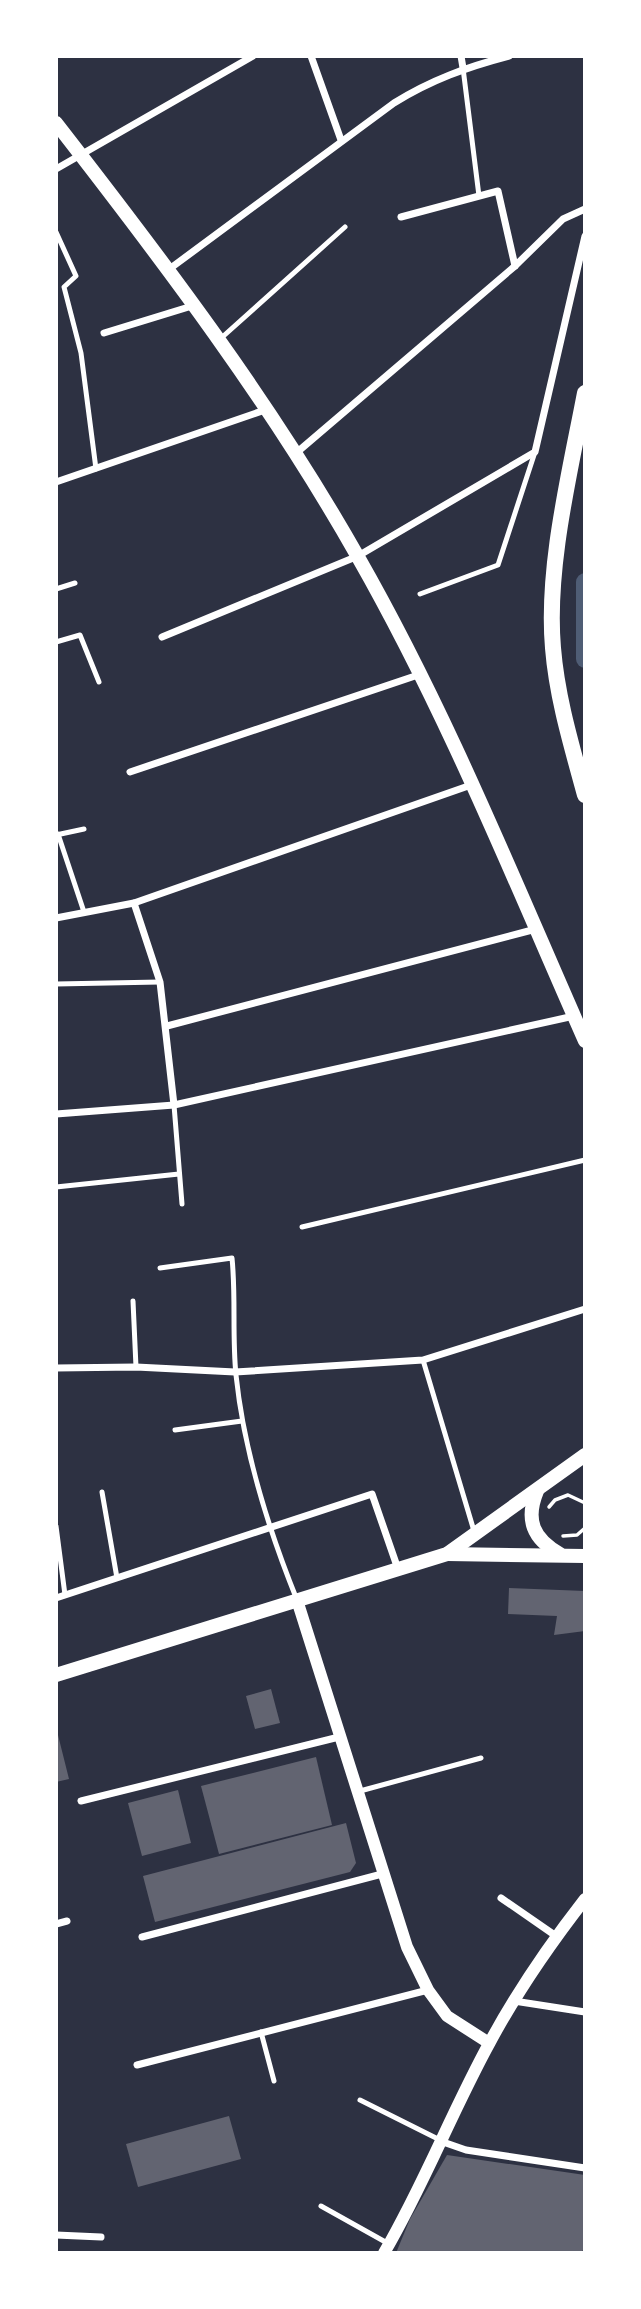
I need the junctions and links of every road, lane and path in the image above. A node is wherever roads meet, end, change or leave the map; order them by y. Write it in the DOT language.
graph roads {
  1 [pos="253,56"];
  2 [pos="311,56"];
  3 [pos="461,56"];
  4 [pos="509,56"];
  5 [pos="463,68"];
  6 [pos="56,123"];
  7 [pos="341,140"];
  8 [pos="82,156"];
  9 [pos="56,169"];
  10 [pos="479,196"];
  11 [pos="585,209"];
  12 [pos="401,217"];
  13 [pos="345,228"];
  14 [pos="56,232"];
  15 [pos="585,236"];
  16 [pos="515,266"];
  17 [pos="168,270"];
  18 [pos="192,306"];
  19 [pos="104,333"];
  20 [pos="219,340"];
  21 [pos="585,393"];
  22 [pos="269,409"];
  23 [pos="535,452"];
  24 [pos="295,455"];
  25 [pos="96,469"];
  26 [pos="56,482"];
  27 [pos="358,556"];
  28 [pos="75,583"];
  29 [pos="56,589"];
  30 [pos="420,594"];
  31 [pos="162,637"];
  32 [pos="56,642"];
  33 [pos="421,674"];
  34 [pos="99,682"];
  35 [pos="130,772"];
  36 [pos="474,784"];
  37 [pos="585,794"];
  38 [pos="84,829"];
  39 [pos="57,835"];
  40 [pos="134,903"];
  41 [pos="84,912"];
  42 [pos="56,918"];
  43 [pos="536,929"];
  44 [pos="160,982"];
  45 [pos="56,985"];
  46 [pos="573,1016"];
  47 [pos="167,1026"];
  48 [pos="585,1041"];
  49 [pos="174,1105"];
  50 [pos="56,1114"];
  51 [pos="585,1160"];
  52 [pos="180,1174"];
  53 [pos="56,1187"];
  54 [pos="182,1204"];
  55 [pos="302,1227"];
  56 [pos="160,1268"];
  57 [pos="133,1301"];
  58 [pos="585,1309"];
  59 [pos="424,1360"];
  60 [pos="136,1367"];
  61 [pos="56,1368"];
  62 [pos="235,1372"];
  63 [pos="242,1421"];
  64 [pos="176,1430"];
  65 [pos="585,1455"];
  66 [pos="538,1490"];
  67 [pos="102,1492"];
  68 [pos="585,1503"];
  69 [pos="548,1511"];
  70 [pos="56,1526"];
  71 [pos="585,1528"];
  72 [pos="269,1530"];
  73 [pos="475,1534"];
  74 [pos="558,1534"];
  75 [pos="447,1554"];
  76 [pos="562,1555"];
  77 [pos="585,1556"];
  78 [pos="398,1569"];
  79 [pos="117,1578"];
  80 [pos="65,1595"];
  81 [pos="56,1598"];
  82 [pos="297,1601"];
  83 [pos="56,1675"];
  84 [pos="339,1737"];
  85 [pos="481,1758"];
  86 [pos="356,1792"];
  87 [pos="81,1801"];
  88 [pos="382,1874"];
  89 [pos="501,1898"];
  90 [pos="585,1899"];
  91 [pos="67,1921"];
  92 [pos="56,1924"];
  93 [pos="556,1936"];
  94 [pos="142,1937"];
  95 [pos="428,1990"];
  96 [pos="514,2001"];
  97 [pos="585,2012"];
  98 [pos="261,2032"];
  99 [pos="489,2043"];
  100 [pos="137,2064"];
  101 [pos="274,2081"];
  102 [pos="360,2099"];
  103 [pos="443,2142"];
  104 [pos="585,2168"];
  105 [pos="321,2206"];
  106 [pos="56,2235"];
  107 [pos="101,2237"];
  108 [pos="387,2249"];
  1 -- 8 [label="street"];
  2 -- 7 [label="street"];
  3 -- 5 [label="street"];
  4 -- 5 [label="street"];
  5 -- 7 [label="street"];
  5 -- 10 [label="lane"];
  6 -- 8 [label="main road"];
  7 -- 17 [label="street"];
  8 -- 9 [label="street"];
  8 -- 17 [label="main road"];
  10 -- 12 [label="street"];
  10 -- 16 [label="street"];
  11 -- 16 [label="street"];
  13 -- 20 [label="lane"];
  14 -- 25 [label="lane"];
  15 -- 23 [label="street"];
  16 -- 24 [label="street"];
  17 -- 18 [label="main road"];
  18 -- 19 [label="street"];
  18 -- 20 [label="main road"];
  20 -- 22 [label="main road"];
  21 -- 37 [label="main road"];
  22 -- 24 [label="main road"];
  22 -- 25 [label="street"];
  23 -- 27 [label="street"];
  23 -- 30 [label="lane"];
  24 -- 27 [label="main road"];
  25 -- 26 [label="street"];
  27 -- 31 [label="street"];
  27 -- 33 [label="main road"];
  28 -- 29 [label="lane"];
  32 -- 34 [label="lane"];
  33 -- 35 [label="street"];
  33 -- 36 [label="main road"];
  36 -- 40 [label="street"];
  36 -- 43 [label="main road"];
  38 -- 39 [label="lane"];
  39 -- 41 [label="lane"];
  40 -- 41 [label="street"];
  40 -- 44 [label="street"];
  41 -- 42 [label="street"];
  43 -- 46 [label="main road"];
  43 -- 47 [label="street"];
  44 -- 45 [label="lane"];
  44 -- 47 [label="street"];
  46 -- 48 [label="main road"];
  46 -- 49 [label="street"];
  47 -- 49 [label="street"];
  49 -- 50 [label="street"];
  49 -- 52 [label="lane"];
  51 -- 55 [label="lane"];
  52 -- 53 [label="lane"];
  52 -- 54 [label="lane"];
  56 -- 62 [label="lane"];
  57 -- 60 [label="lane"];
  58 -- 59 [label="street"];
  59 -- 62 [label="street"];
  59 -- 73 [label="lane"];
  60 -- 61 [label="street"];
  60 -- 62 [label="street"];
  62 -- 63 [label="lane"];
  63 -- 64 [label="lane"];
  63 -- 72 [label="lane"];
  65 -- 66 [label="main road"];
  66 -- 73 [label="main road"];
  66 -- 76 [label="main road"];
  67 -- 79 [label="lane"];
  68 -- 69 [label="path"];
  70 -- 80 [label="lane"];
  71 -- 74 [label="path"];
  72 -- 78 [label="street"];
  72 -- 79 [label="street"];
  72 -- 82 [label="lane"];
  73 -- 75 [label="main road"];
  75 -- 76 [label="main road"];
  75 -- 78 [label="main road"];
  76 -- 77 [label="main road"];
  78 -- 82 [label="main road"];
  79 -- 80 [label="street"];
  80 -- 81 [label="street"];
  82 -- 83 [label="main road"];
  82 -- 84 [label="street"];
  84 -- 86 [label="street"];
  84 -- 87 [label="street"];
  85 -- 86 [label="lane"];
  86 -- 88 [label="street"];
  88 -- 94 [label="street"];
  88 -- 95 [label="street"];
  89 -- 93 [label="street"];
  90 -- 93 [label="street"];
  91 -- 92 [label="street"];
  93 -- 96 [label="street"];
  95 -- 98 [label="street"];
  95 -- 99 [label="street"];
  96 -- 97 [label="street"];
  96 -- 99 [label="street"];
  98 -- 100 [label="street"];
  98 -- 101 [label="lane"];
  99 -- 103 [label="street"];
  102 -- 103 [label="lane"];
  103 -- 104 [label="street"];
  103 -- 108 [label="street"];
  105 -- 108 [label="lane"];
  106 -- 107 [label="street"];
}
